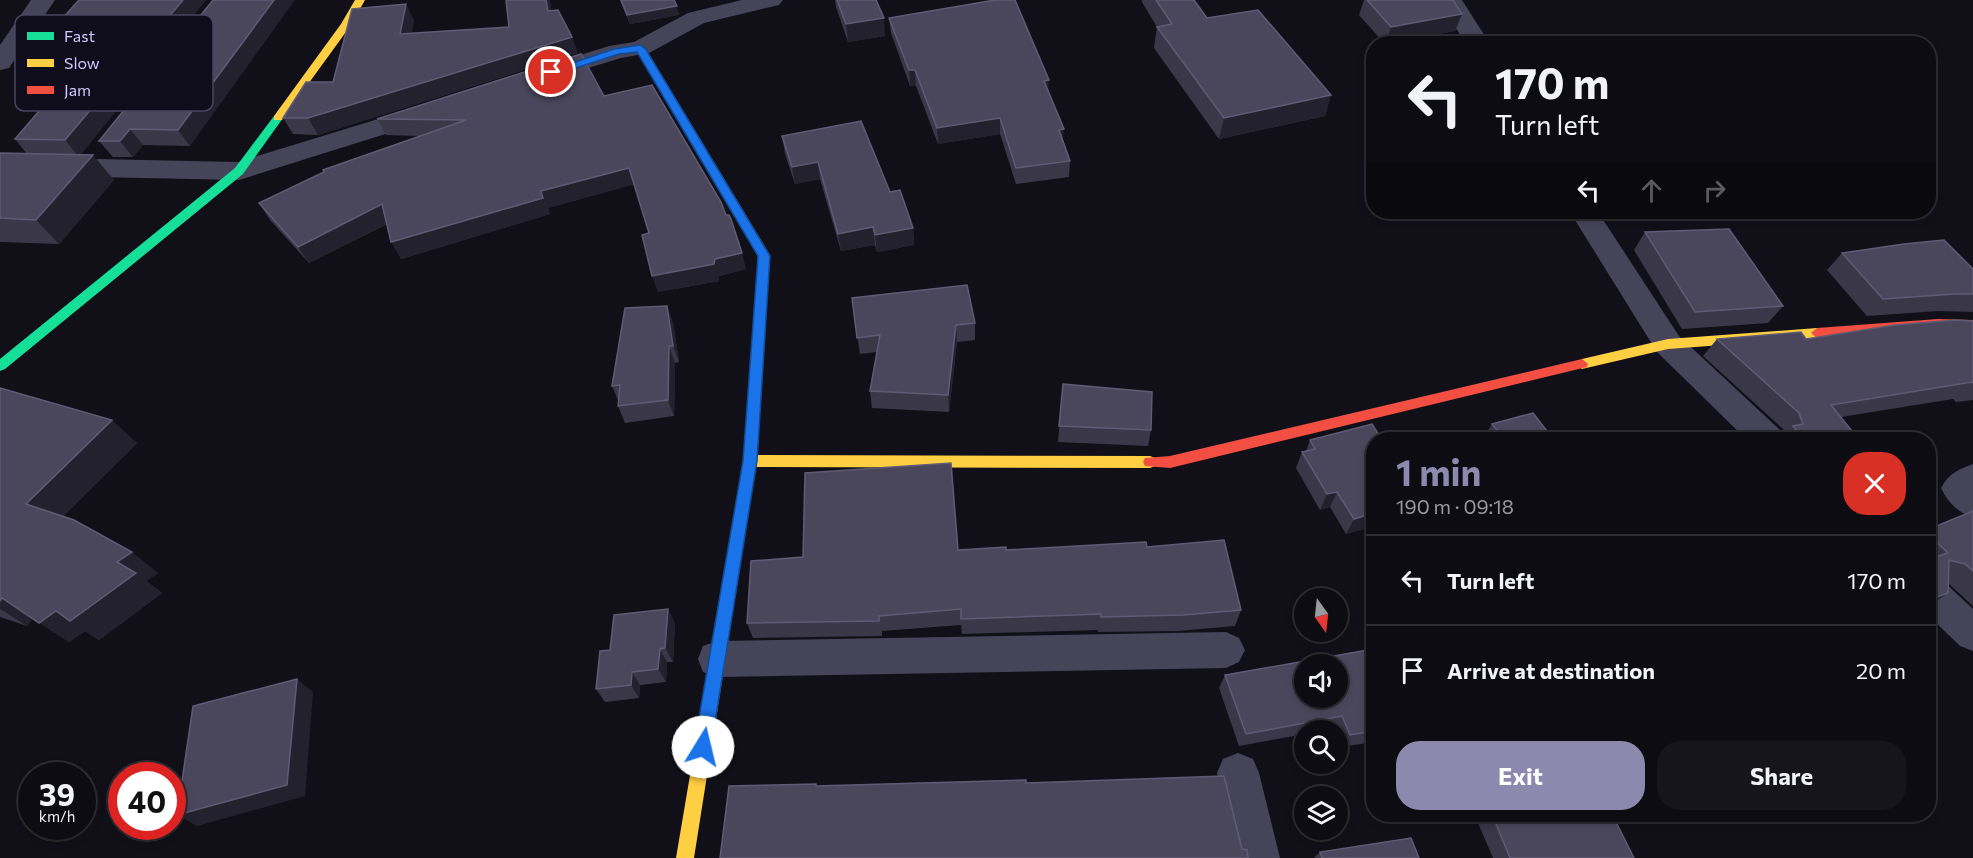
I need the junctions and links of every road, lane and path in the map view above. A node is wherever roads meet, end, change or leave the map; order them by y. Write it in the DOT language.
graph roads {
  1 [pos="43,0"];
  2 [pos="360,0"];
  3 [pos="771,0"];
  4 [pos="1450,0"];
  5 [pos="33,15"];
  6 [pos="1473,36"];
  7 [pos="15,41"];
  8 [pos="640,48"];
  9 [pos="0,63"];
  10 [pos="517,83"];
  11 [pos="450,104"];
  12 [pos="0,166"];
  13 [pos="238,171"];
  14 [pos="1588,219"];
  15 [pos="1973,325"];
  16 [pos="1668,344"];
  17 [pos="0,366"];
  18 [pos="1761,432"];
  19 [pos="750,461"];
  20 [pos="1973,478"];
  21 [pos="1973,503"];
  22 [pos="1936,599"];
  23 [pos="1973,634"];
  24 [pos="1226,650"];
  25 [pos="717,659"];
  26 [pos="1238,773"];
  27 [pos="685,858"];
  28 [pos="1259,858"];
  1 -- 5 [label="street"];
  2 -- 13 [label="street"];
  3 -- 8 [label="street"];
  4 -- 6 [label="street"];
  7 -- 9 [label="street"];
  8 -- 10 [label="street"];
  8 -- 19 [label="street"];
  11 -- 13 [label="street"];
  12 -- 13 [label="street"];
  13 -- 17 [label="street"];
  14 -- 16 [label="street"];
  15 -- 16 [label="street"];
  16 -- 18 [label="street"];
  16 -- 19 [label="street"];
  19 -- 25 [label="street"];
  20 -- 21 [label="street"];
  22 -- 23 [label="street"];
  24 -- 25 [label="street"];
  25 -- 27 [label="street"];
  26 -- 28 [label="street"];
}
